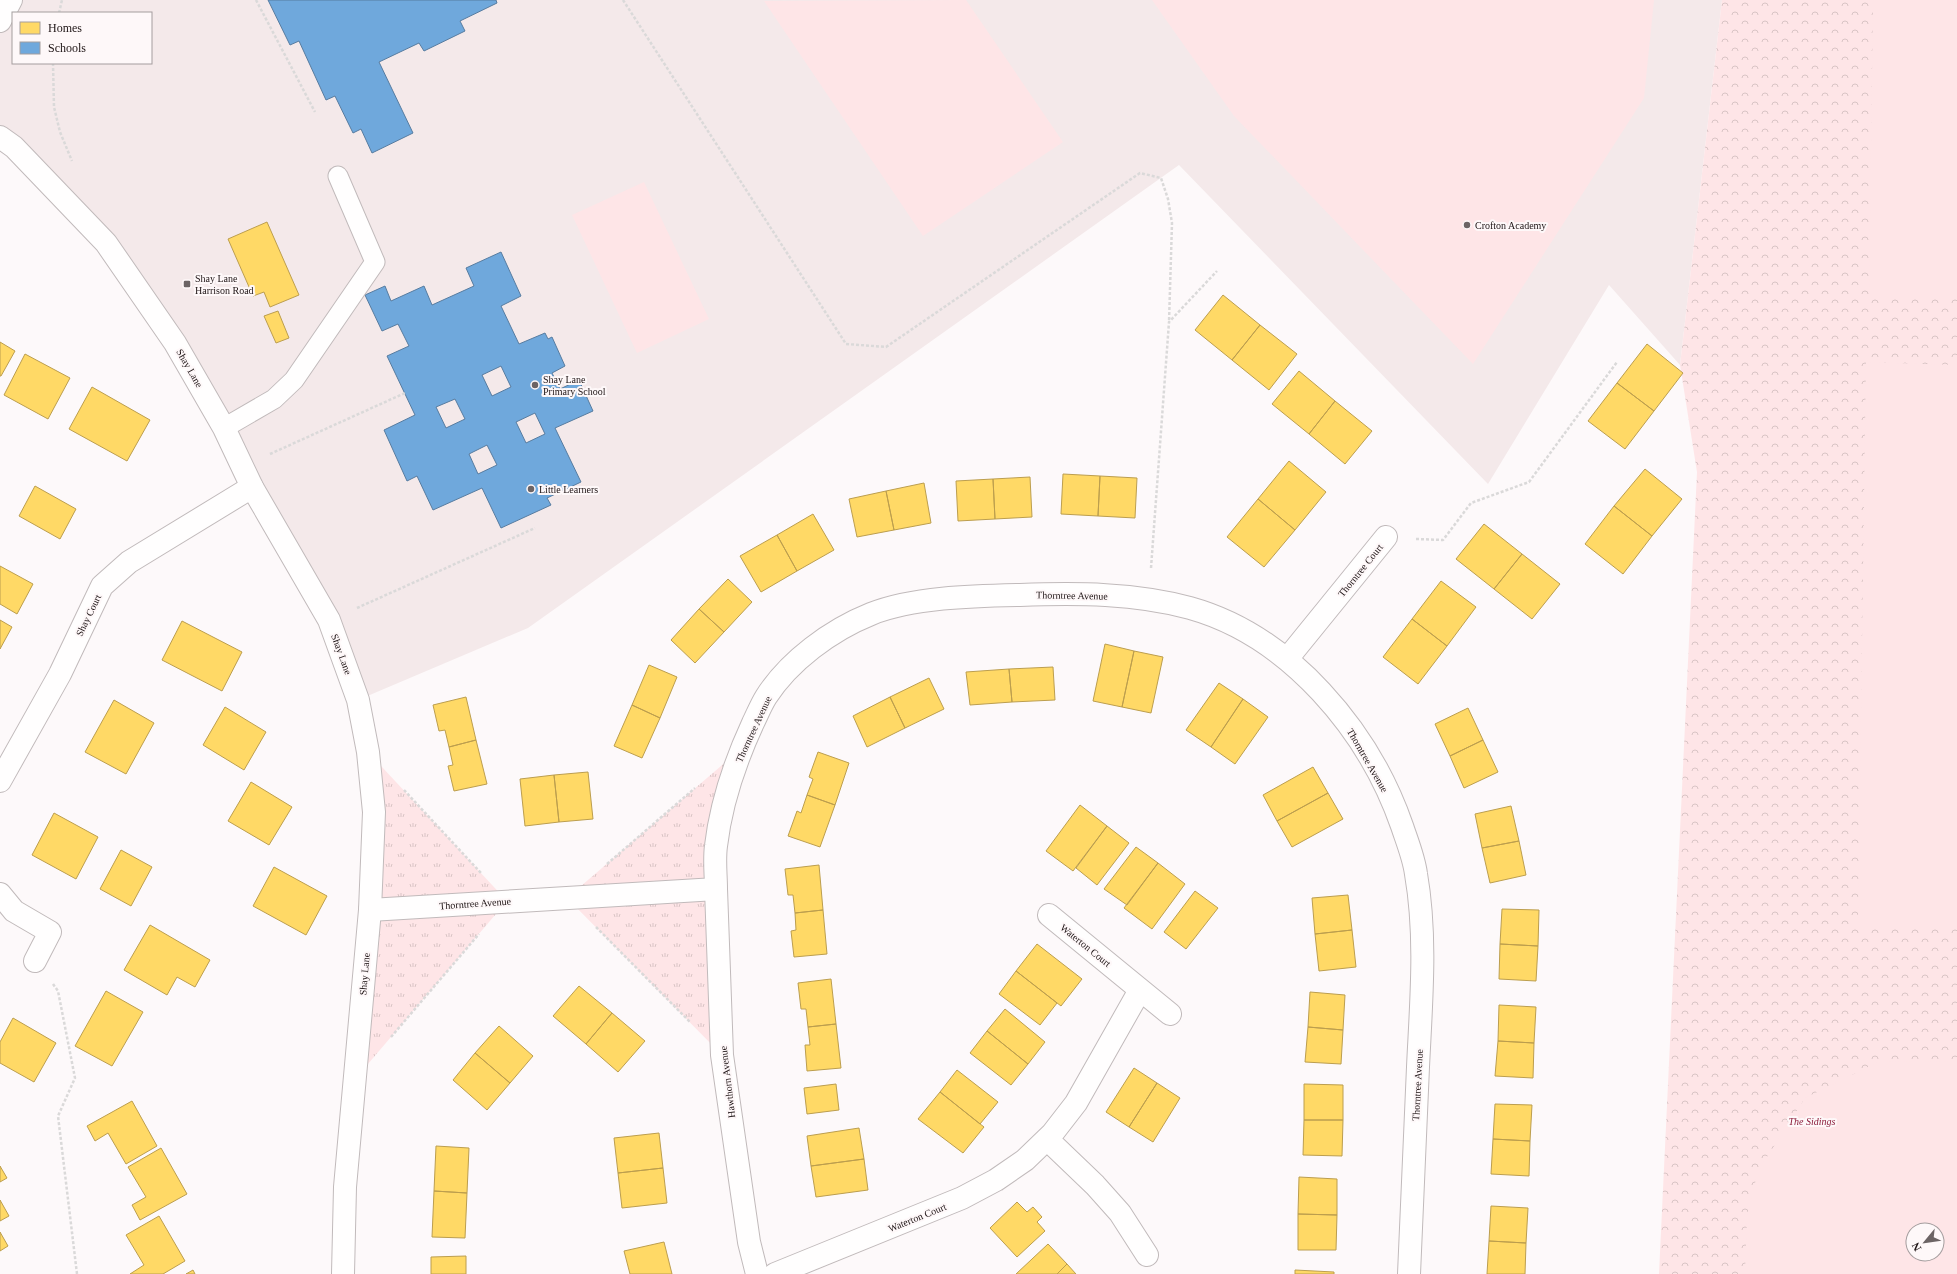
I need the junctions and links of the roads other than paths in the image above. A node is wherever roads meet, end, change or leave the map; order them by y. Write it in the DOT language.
graph roads {
  1 [pos="11,0"];
  2 [pos="0,20"];
  3 [pos="0,137"];
  4 [pos="338,176"];
  5 [pos="224,428"];
  6 [pos="252,487"];
  7 [pos="1386,537"];
  8 [pos="1287,659"];
  9 [pos="0,781"];
  10 [pos="716,889"];
  11 [pos="0,894"];
  12 [pos="370,910"];
  13 [pos="1049,915"];
  14 [pos="36,961"];
  15 [pos="1140,990"];
  16 [pos="1170,1014"];
  17 [pos="1047,1139"];
  18 [pos="1148,1256"];
  19 [pos="343,1274"];
  20 [pos="757,1274"];
  21 [pos="775,1274"];
  22 [pos="1409,1274"];
  1 -- 2 [label="street"];
  3 -- 5 [label="street, Shay Lane"];
  4 -- 5 [label="lane"];
  5 -- 6 [label="street, Shay Lane"];
  6 -- 9 [label="street, Shay Court"];
  6 -- 12 [label="street, Shay Lane"];
  7 -- 8 [label="street, Thorntree Court"];
  8 -- 10 [label="street, Thorntree Avenue"];
  8 -- 22 [label="street, Thorntree Avenue"];
  10 -- 12 [label="street, Thorntree Avenue"];
  10 -- 20 [label="street, Hawthorn Avenue"];
  11 -- 14 [label="street"];
  12 -- 19 [label="street, Shay Lane"];
  13 -- 15 [label="street, Waterton Court"];
  15 -- 16 [label="street, Waterton Court"];
  15 -- 17 [label="street, Waterton Court"];
  17 -- 18 [label="street"];
  17 -- 21 [label="street, Waterton Court"];
}
